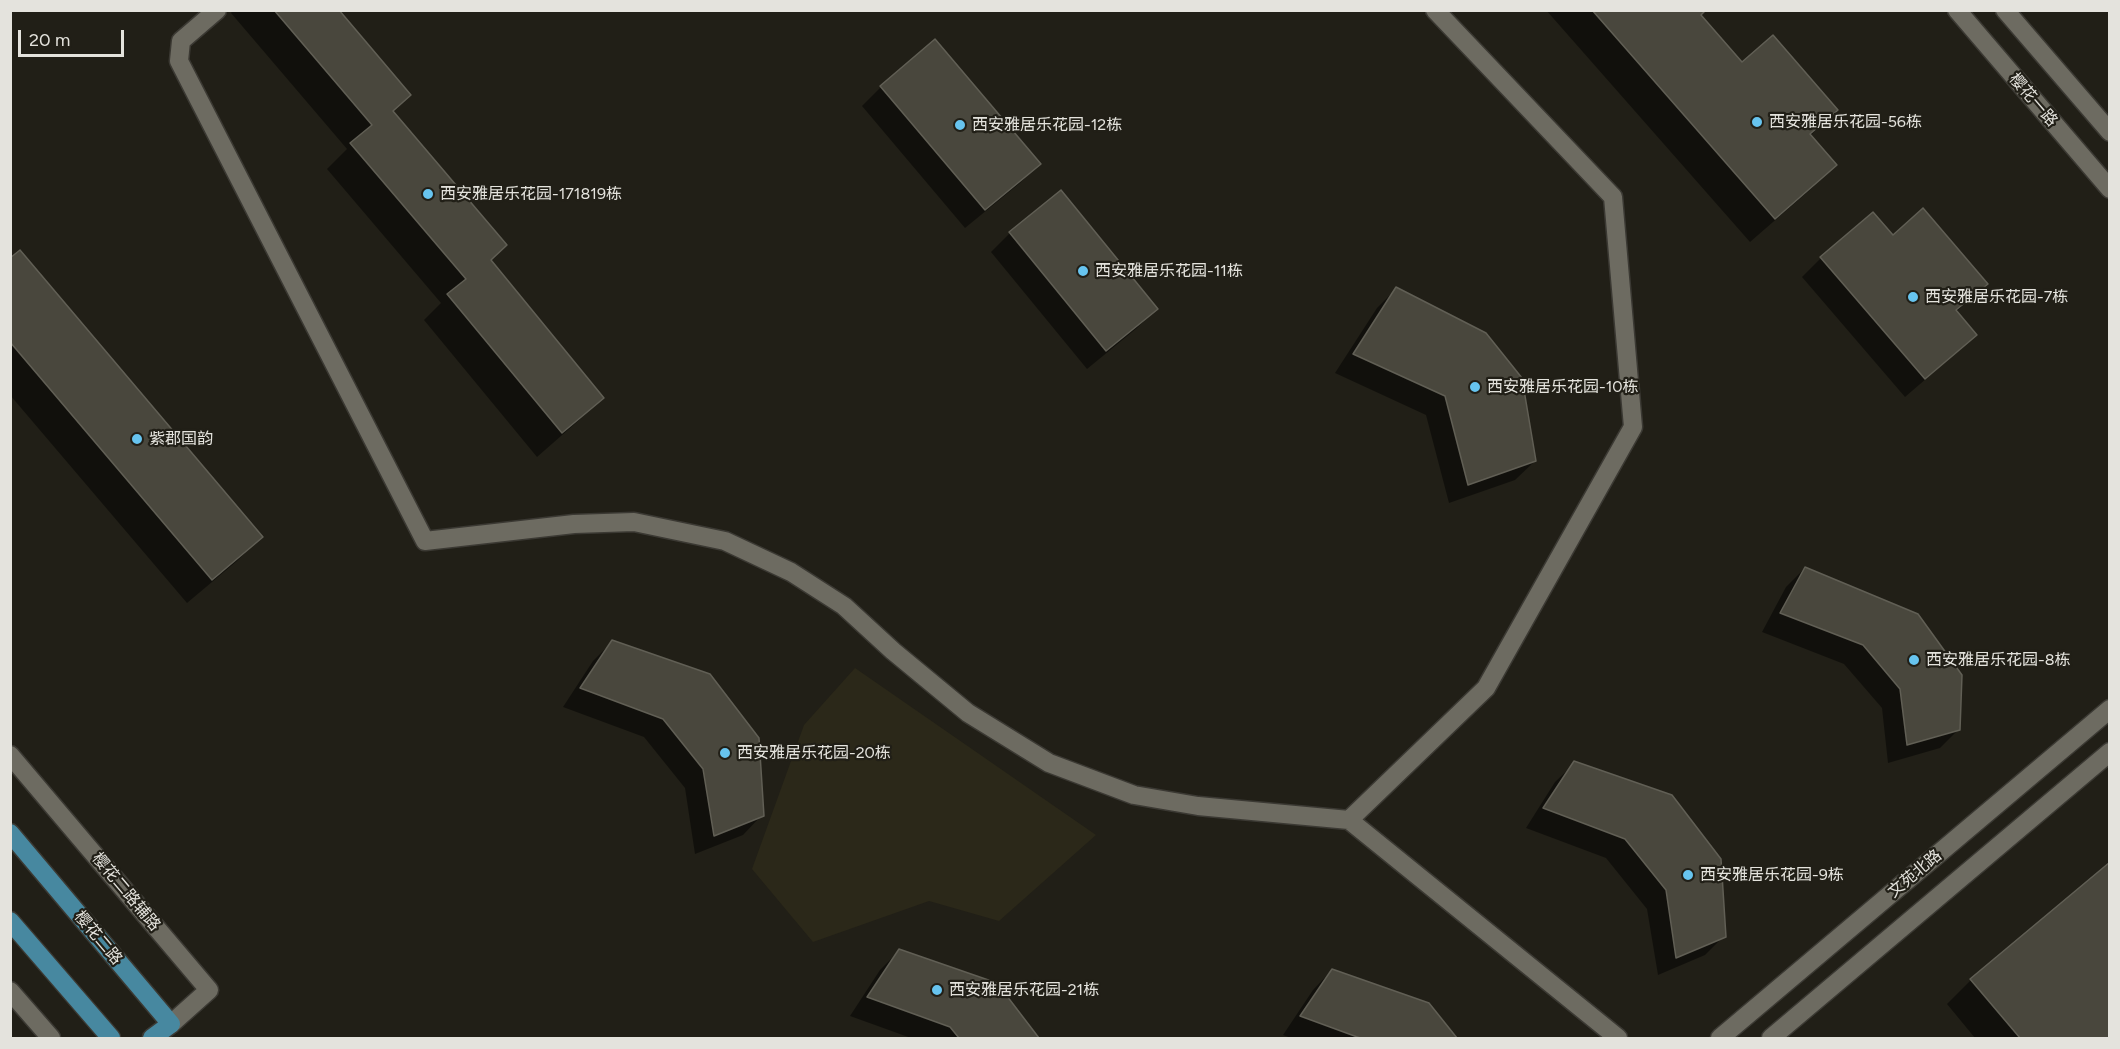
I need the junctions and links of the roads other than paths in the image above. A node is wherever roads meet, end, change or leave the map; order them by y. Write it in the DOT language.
graph roads {
  1 [pos="217,10"];
  2 [pos="1435,10"];
  3 [pos="1956,10"];
  4 [pos="2005,10"];
  5 [pos="2109,132"];
  6 [pos="2109,189"];
  7 [pos="2109,709"];
  8 [pos="2109,752"];
  9 [pos="10,755"];
  10 [pos="1350,820"];
  11 [pos="10,833"];
  12 [pos="10,921"];
  13 [pos="10,990"];
  14 [pos="171,1024"];
  15 [pos="51,1038"];
  16 [pos="111,1038"];
  17 [pos="152,1038"];
  18 [pos="1618,1038"];
  19 [pos="1720,1038"];
  20 [pos="1771,1038"];
  1 -- 10 [label="street"];
  2 -- 10 [label="street"];
  3 -- 6 [label="street, 樱花一路"];
  4 -- 5 [label="street"];
  7 -- 19 [label="street, 文苑北路"];
  8 -- 20 [label="street, 文苑北路"];
  9 -- 14 [label="street, 樱花二路辅路"];
  10 -- 18 [label="street"];
  11 -- 14 [label="main road, 樱花二路"];
  12 -- 16 [label="main road"];
  13 -- 15 [label="street"];
  14 -- 17 [label="main road"];
}
